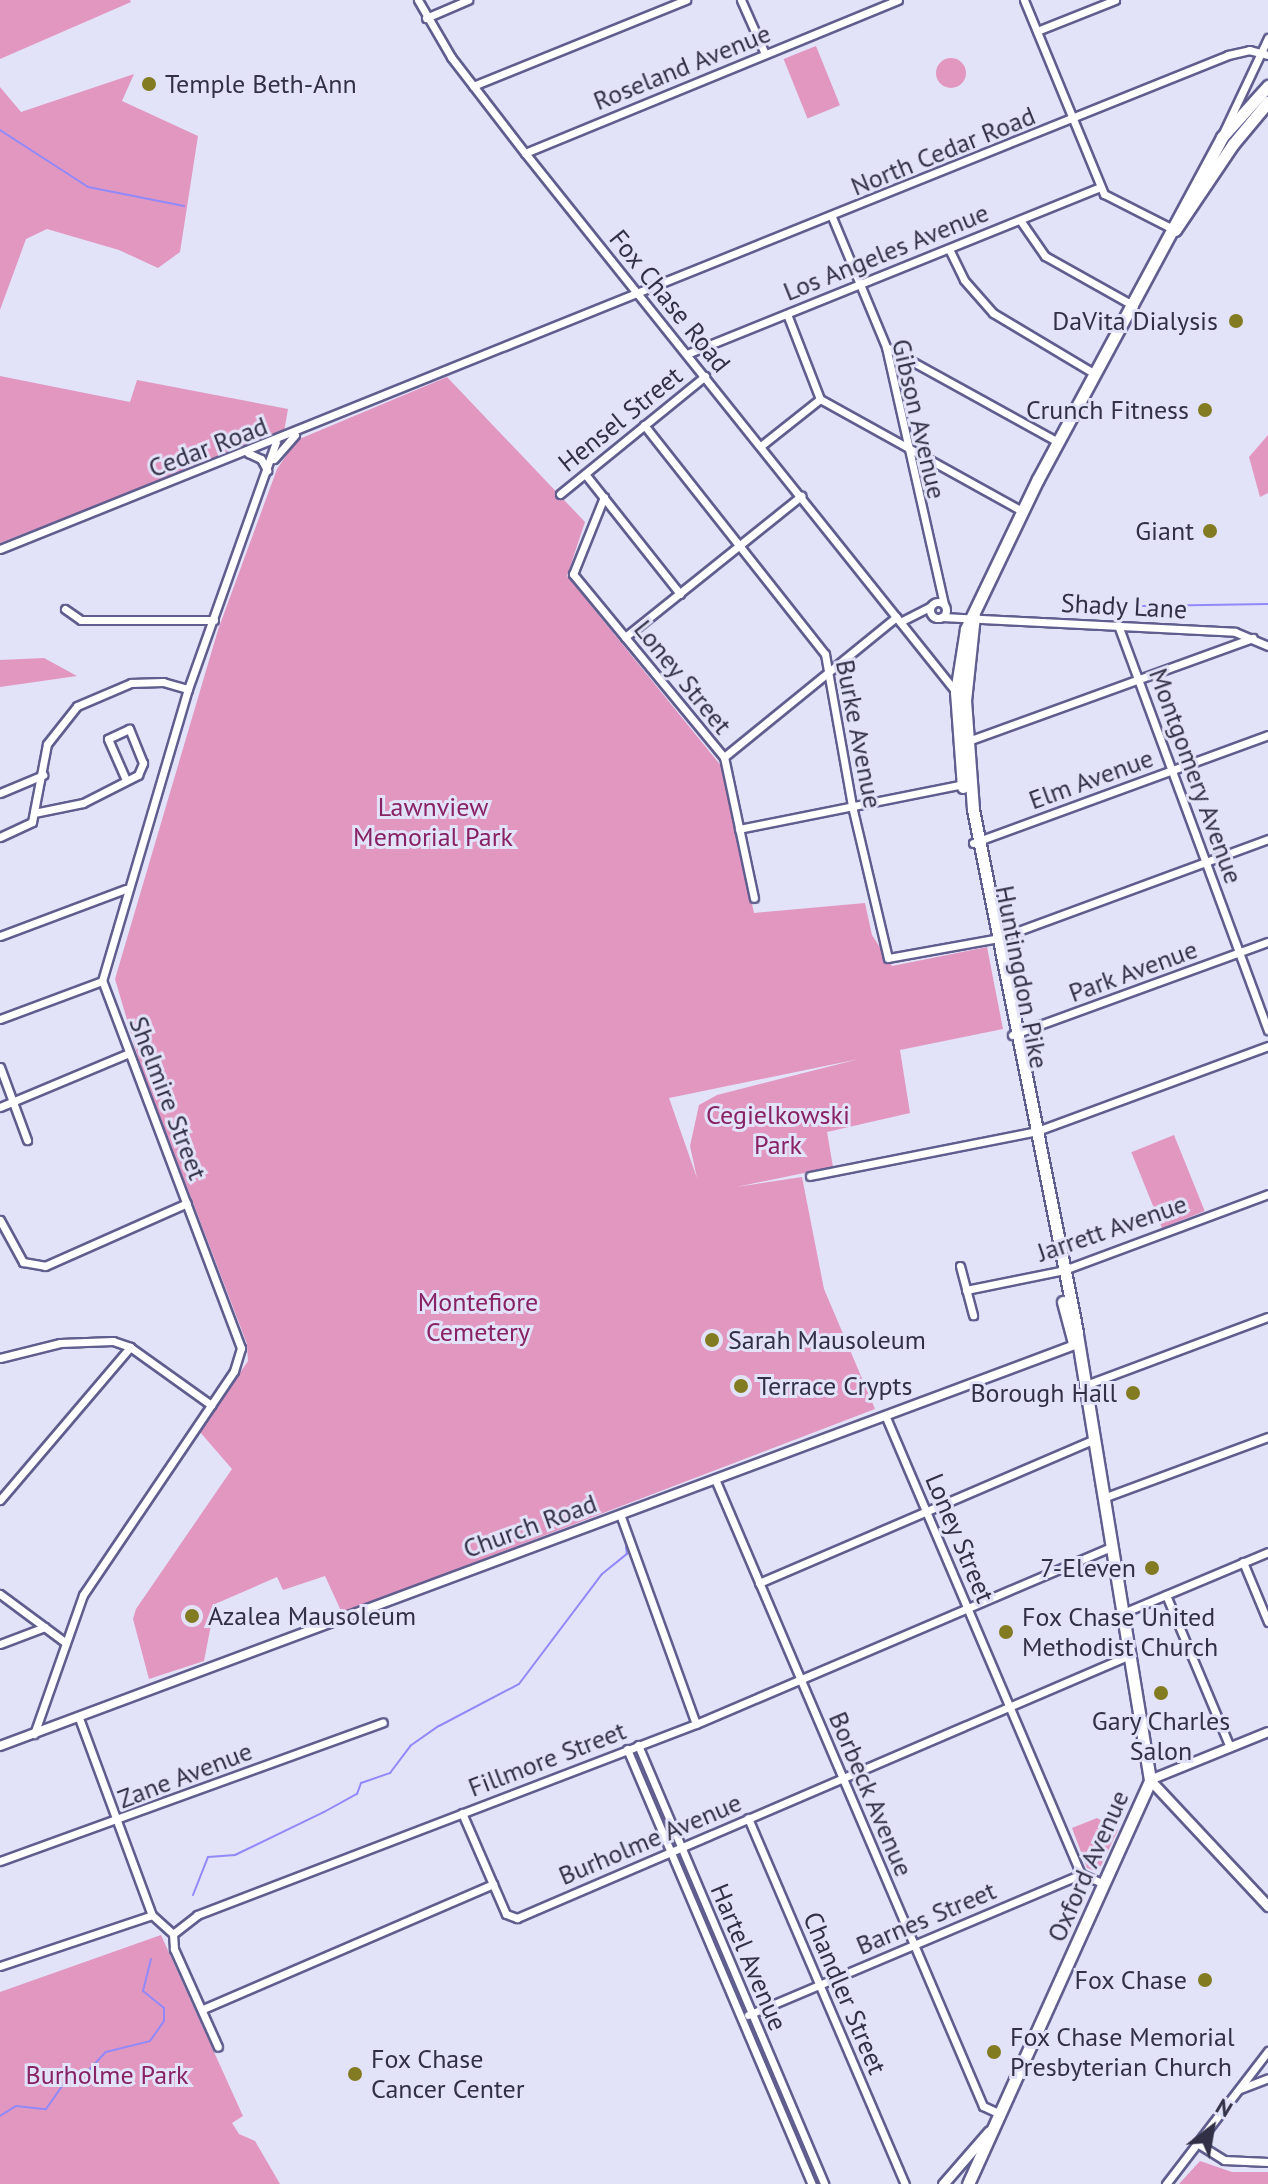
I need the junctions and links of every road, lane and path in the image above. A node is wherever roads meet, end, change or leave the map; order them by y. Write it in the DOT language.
graph roads {
  1 [pos="418,0"];
  2 [pos="468,0"];
  3 [pos="686,0"];
  4 [pos="741,0"];
  5 [pos="898,0"];
  6 [pos="1024,0"];
  7 [pos="1115,0"];
  8 [pos="426,18"];
  9 [pos="1037,31"];
  10 [pos="1268,38"];
  11 [pos="765,54"];
  12 [pos="1265,54"];
  13 [pos="473,86"];
  14 [pos="1268,86"];
  15 [pos="1268,102"];
  16 [pos="1073,121"];
  17 [pos="1222,137"];
  18 [pos="525,153"];
  19 [pos="1100,187"];
  20 [pos="832,217"];
  21 [pos="1020,220"];
  22 [pos="1175,230"];
  23 [pos="949,249"];
  24 [pos="860,285"];
  25 [pos="639,294"];
  26 [pos="1134,306"];
  27 [pos="787,314"];
  28 [pos="886,347"];
  29 [pos="687,354"];
  30 [pos="1096,375"];
  31 [pos="705,376"];
  32 [pos="430,377"];
  33 [pos="820,399"];
  34 [pos="644,425"];
  35 [pos="296,433"];
  36 [pos="276,442"];
  37 [pos="1058,442"];
  38 [pos="762,445"];
  39 [pos="905,445"];
  40 [pos="248,453"];
  41 [pos="268,467"];
  42 [pos="585,474"];
  43 [pos="560,494"];
  44 [pos="801,496"];
  45 [pos="604,497"];
  46 [pos="1022,511"];
  47 [pos="739,546"];
  48 [pos="0,549"];
  49 [pos="680,594"];
  50 [pos="945,606"];
  51 [pos="930,607"];
  52 [pos="65,609"];
  53 [pos="958,616"];
  54 [pos="974,616"];
  55 [pos="913,617"];
  56 [pos="938,617"];
  57 [pos="214,620"];
  58 [pos="898,620"];
  59 [pos="1118,625"];
  60 [pos="625,637"];
  61 [pos="1254,638"];
  62 [pos="1268,646"];
  63 [pos="832,669"];
  64 [pos="1138,679"];
  65 [pos="188,689"];
  66 [pos="956,692"];
  67 [pos="1268,735"];
  68 [pos="966,742"];
  69 [pos="724,757"];
  70 [pos="1172,771"];
  71 [pos="43,775"];
  72 [pos="126,780"];
  73 [pos="966,784"];
  74 [pos="0,793"];
  75 [pos="852,806"];
  76 [pos="34,813"];
  77 [pos="739,829"];
  78 [pos="0,837"];
  79 [pos="1268,839"];
  80 [pos="976,842"];
  81 [pos="1206,861"];
  82 [pos="126,889"];
  83 [pos="754,898"];
  84 [pos="0,936"];
  85 [pos="996,939"];
  86 [pos="1268,942"];
  87 [pos="1240,953"];
  88 [pos="102,981"];
  89 [pos="0,1019"];
  90 [pos="1268,1030"];
  91 [pos="1015,1034"];
  92 [pos="1268,1046"];
  93 [pos="129,1053"];
  94 [pos="0,1067"];
  95 [pos="13,1101"];
  96 [pos="0,1107"];
  97 [pos="1033,1132"];
  98 [pos="27,1140"];
  99 [pos="810,1176"];
  100 [pos="1268,1194"];
  101 [pos="187,1203"];
  102 [pos="0,1220"];
  103 [pos="960,1266"];
  104 [pos="1061,1270"];
  105 [pos="966,1290"];
  106 [pos="973,1315"];
  107 [pos="1268,1317"];
  108 [pos="1075,1345"];
  109 [pos="130,1347"];
  110 [pos="0,1358"];
  111 [pos="1082,1387"];
  112 [pos="211,1405"];
  113 [pos="885,1415"];
  114 [pos="1268,1437"];
  115 [pos="1091,1441"];
  116 [pos="715,1479"];
  117 [pos="0,1482"];
  118 [pos="10,1489"];
  119 [pos="1101,1499"];
  120 [pos="0,1500"];
  121 [pos="926,1511"];
  122 [pos="620,1514"];
  123 [pos="1110,1547"];
  124 [pos="1268,1552"];
  125 [pos="1243,1562"];
  126 [pos="759,1583"];
  127 [pos="0,1594"];
  128 [pos="1166,1595"];
  129 [pos="968,1608"];
  130 [pos="1123,1613"];
  131 [pos="1268,1622"];
  132 [pos="45,1627"];
  133 [pos="66,1643"];
  134 [pos="0,1644"];
  135 [pos="1130,1655"];
  136 [pos="802,1679"];
  137 [pos="1009,1707"];
  138 [pos="79,1718"];
  139 [pos="383,1722"];
  140 [pos="696,1724"];
  141 [pos="1268,1732"];
  142 [pos="34,1734"];
  143 [pos="638,1745"];
  144 [pos="0,1746"];
  145 [pos="1230,1747"];
  146 [pos="627,1749"];
  147 [pos="842,1778"];
  148 [pos="1150,1780"];
  149 [pos="462,1813"];
  150 [pos="748,1818"];
  151 [pos="116,1822"];
  152 [pos="681,1847"];
  153 [pos="669,1852"];
  154 [pos="0,1861"];
  155 [pos="1081,1874"];
  156 [pos="493,1884"];
  157 [pos="1104,1884"];
  158 [pos="1268,1906"];
  159 [pos="152,1915"];
  160 [pos="173,1934"];
  161 [pos="913,1946"];
  162 [pos="0,1966"];
  163 [pos="819,1985"];
  164 [pos="203,2009"];
  165 [pos="751,2014"];
  166 [pos="742,2017"];
  167 [pos="218,2047"];
  168 [pos="1268,2051"];
  169 [pos="1268,2078"];
  170 [pos="1239,2089"];
  171 [pos="1000,2114"];
  172 [pos="995,2126"];
  173 [pos="1197,2143"];
  174 [pos="1268,2162"];
  175 [pos="812,2184"];
  176 [pos="824,2184"];
  177 [pos="905,2184"];
  178 [pos="943,2184"];
  179 [pos="968,2184"];
  180 [pos="1166,2184"];
  1 -- 8 [label="street, Fox Chase Road"];
  2 -- 8 [label="street"];
  3 -- 13 [label="street"];
  4 -- 11 [label="street"];
  5 -- 11 [label="street, Roseland Avenue"];
  6 -- 9 [label="street"];
  7 -- 9 [label="street"];
  8 -- 13 [label="street, Fox Chase Road"];
  9 -- 16 [label="street"];
  10 -- 12 [label="street"];
  11 -- 18 [label="street, Roseland Avenue"];
  12 -- 16 [label="street, North Cedar Road"];
  12 -- 17 [label="street"];
  13 -- 18 [label="street, Fox Chase Road"];
  14 -- 17 [label="main road, Huntingdon Pike"];
  15 -- 22 [label="main road, Huntingdon Pike"];
  16 -- 19 [label="street"];
  16 -- 20 [label="street, North Cedar Road"];
  17 -- 22 [label="main road, Huntingdon Pike"];
  18 -- 25 [label="street, Fox Chase Road"];
  19 -- 21 [label="street, Los Angeles Avenue"];
  19 -- 22 [label="street"];
  20 -- 24 [label="street, Gibson Avenue"];
  20 -- 25 [label="street, North Cedar Road"];
  21 -- 23 [label="street, Los Angeles Avenue"];
  21 -- 26 [label="street"];
  22 -- 26 [label="main road, Huntingdon Pike"];
  23 -- 24 [label="street, Los Angeles Avenue"];
  23 -- 30 [label="street"];
  24 -- 27 [label="street, Los Angeles Avenue"];
  24 -- 28 [label="street, Gibson Avenue"];
  25 -- 29 [label="street, Fox Chase Road"];
  25 -- 32 [label="street, North Cedar Road"];
  26 -- 30 [label="main road, Huntingdon Pike"];
  27 -- 29 [label="street, Los Angeles Avenue"];
  27 -- 33 [label="street"];
  28 -- 37 [label="street"];
  28 -- 39 [label="street, Gibson Avenue"];
  29 -- 31 [label="street, Fox Chase Road"];
  30 -- 37 [label="main road, Huntingdon Pike"];
  31 -- 34 [label="street, Hensel Street"];
  31 -- 38 [label="street, Fox Chase Road"];
  32 -- 35 [label="street, Cedar Road"];
  33 -- 38 [label="street"];
  33 -- 39 [label="street"];
  34 -- 42 [label="street, Hensel Street"];
  34 -- 47 [label="street, Burke Avenue"];
  35 -- 36 [label="street, Cedar Road"];
  35 -- 41 [label="street"];
  36 -- 40 [label="street, Cedar Road"];
  36 -- 41 [label="street"];
  37 -- 46 [label="main road, Huntingdon Pike"];
  38 -- 44 [label="street, Fox Chase Road"];
  39 -- 46 [label="street"];
  39 -- 50 [label="street, Gibson Avenue"];
  40 -- 41 [label="street"];
  40 -- 48 [label="street, Cedar Road"];
  41 -- 57 [label="street"];
  42 -- 43 [label="street, Hensel Street"];
  42 -- 45 [label="street"];
  44 -- 47 [label="street"];
  44 -- 58 [label="street, Fox Chase Road"];
  45 -- 49 [label="street"];
  45 -- 60 [label="street, Loney Street"];
  46 -- 54 [label="main road, Huntingdon Pike"];
  47 -- 49 [label="street"];
  47 -- 63 [label="street, Burke Avenue"];
  49 -- 60 [label="street"];
  50 -- 51 [label="street"];
  50 -- 53 [label="street"];
  50 -- 56 [label="street"];
  51 -- 55 [label="street"];
  51 -- 56 [label="street"];
  52 -- 57 [label="street"];
  53 -- 54 [label="street"];
  53 -- 56 [label="street"];
  54 -- 59 [label="street, Shady Lane"];
  54 -- 66 [label="main road, Huntingdon Pike"];
  54 -- 68 [label="main road, Huntingdon Pike"];
  55 -- 56 [label="street"];
  55 -- 58 [label="street"];
  57 -- 65 [label="street"];
  58 -- 63 [label="street"];
  58 -- 66 [label="street, Fox Chase Road"];
  59 -- 61 [label="street, Shady Lane"];
  59 -- 64 [label="street, Montgomery Avenue"];
  60 -- 69 [label="street, Loney Street"];
  61 -- 62 [label="street, Shady Lane"];
  61 -- 64 [label="street"];
  63 -- 69 [label="street"];
  63 -- 75 [label="street, Burke Avenue"];
  64 -- 68 [label="street"];
  64 -- 70 [label="street, Montgomery Avenue"];
  65 -- 71 [label="street"];
  65 -- 82 [label="street"];
  66 -- 73 [label="main road, Huntingdon Pike"];
  67 -- 70 [label="street, Elm Avenue"];
  68 -- 73 [label="main road, Huntingdon Pike"];
  69 -- 77 [label="street, Loney Street"];
  70 -- 80 [label="street, Elm Avenue"];
  70 -- 81 [label="street, Montgomery Avenue"];
  71 -- 74 [label="street"];
  71 -- 76 [label="street"];
  72 -- 72 [label="street"];
  72 -- 76 [label="street"];
  73 -- 75 [label="street"];
  73 -- 80 [label="main road, Huntingdon Pike"];
  75 -- 77 [label="street"];
  75 -- 85 [label="street, Burke Avenue"];
  76 -- 78 [label="street"];
  77 -- 83 [label="street, Loney Street"];
  79 -- 81 [label="street"];
  80 -- 85 [label="main road, Huntingdon Pike"];
  81 -- 85 [label="street"];
  81 -- 87 [label="street, Montgomery Avenue"];
  82 -- 84 [label="street"];
  82 -- 88 [label="street"];
  85 -- 91 [label="main road, Huntingdon Pike"];
  86 -- 87 [label="street, Park Avenue"];
  87 -- 90 [label="street, Montgomery Avenue"];
  87 -- 91 [label="street, Park Avenue"];
  88 -- 89 [label="street"];
  88 -- 93 [label="street, Shelmire Street"];
  91 -- 97 [label="main road, Huntingdon Pike"];
  92 -- 97 [label="street"];
  93 -- 95 [label="street"];
  93 -- 101 [label="street, Shelmire Street"];
  94 -- 95 [label="street"];
  95 -- 96 [label="street"];
  95 -- 98 [label="street"];
  97 -- 99 [label="street"];
  97 -- 104 [label="main road, Huntingdon Pike"];
  100 -- 104 [label="street, Jarrett Avenue"];
  101 -- 102 [label="street"];
  101 -- 112 [label="street, Shelmire Street"];
  103 -- 105 [label="street"];
  104 -- 105 [label="street, Jarrett Avenue"];
  104 -- 108 [label="main road, Huntingdon Pike"];
  105 -- 106 [label="street"];
  107 -- 111 [label="street"];
  108 -- 111 [label="main road, Huntingdon Pike"];
  108 -- 113 [label="street, Church Road"];
  109 -- 110 [label="street"];
  109 -- 112 [label="street"];
  109 -- 118 [label="street"];
  111 -- 115 [label="main road, Huntingdon Pike"];
  112 -- 133 [label="street, Shelmire Street"];
  113 -- 116 [label="street, Church Road"];
  113 -- 121 [label="street, Loney Street"];
  114 -- 119 [label="street"];
  115 -- 119 [label="main road, Huntingdon Pike"];
  115 -- 121 [label="street"];
  116 -- 122 [label="street, Church Road"];
  116 -- 126 [label="street, Borbeck Avenue"];
  117 -- 118 [label="street"];
  118 -- 120 [label="street"];
  119 -- 123 [label="main road, Huntingdon Pike"];
  121 -- 126 [label="street"];
  121 -- 129 [label="street, Loney Street"];
  122 -- 138 [label="street, Church Road"];
  122 -- 140 [label="street"];
  123 -- 129 [label="street, Fillmore Street"];
  123 -- 130 [label="main road, Oxford Avenue"];
  124 -- 125 [label="street"];
  125 -- 128 [label="street"];
  125 -- 131 [label="street"];
  126 -- 136 [label="street, Borbeck Avenue"];
  127 -- 132 [label="street"];
  128 -- 130 [label="street"];
  128 -- 145 [label="street"];
  129 -- 136 [label="street, Fillmore Street"];
  129 -- 137 [label="street, Loney Street"];
  130 -- 135 [label="main road, Oxford Avenue"];
  132 -- 133 [label="street"];
  132 -- 134 [label="street"];
  133 -- 142 [label="street, Shelmire Street"];
  135 -- 137 [label="street, Burholme Avenue"];
  135 -- 148 [label="main road, Oxford Avenue"];
  136 -- 140 [label="street, Fillmore Street"];
  136 -- 147 [label="street, Borbeck Avenue"];
  137 -- 147 [label="street, Burholme Avenue"];
  137 -- 155 [label="street, Loney Street"];
  138 -- 142 [label="street, Church Road"];
  138 -- 151 [label="street"];
  139 -- 151 [label="street, Zane Avenue"];
  140 -- 143 [label="street, Fillmore Street"];
  141 -- 145 [label="street"];
  142 -- 144 [label="street, Church Road"];
  143 -- 146 [label="street, Fillmore Street"];
  143 -- 152 [label="street, Hartel Avenue"];
  145 -- 148 [label="street"];
  146 -- 149 [label="street, Fillmore Street"];
  146 -- 153 [label="street, Hartel Avenue"];
  147 -- 150 [label="street, Burholme Avenue"];
  147 -- 161 [label="street, Borbeck Avenue"];
  148 -- 157 [label="main road, Oxford Avenue"];
  148 -- 158 [label="main road"];
  149 -- 156 [label="street, Burholme Avenue"];
  149 -- 160 [label="street, Fillmore Street"];
  150 -- 152 [label="street, Burholme Avenue"];
  150 -- 163 [label="street, Chandler Street"];
  151 -- 154 [label="street, Zane Avenue"];
  151 -- 159 [label="street"];
  152 -- 153 [label="street, Burholme Avenue"];
  152 -- 165 [label="street, Hartel Avenue"];
  153 -- 156 [label="street, Burholme Avenue"];
  153 -- 166 [label="street, Hartel Avenue"];
  155 -- 157 [label="street"];
  155 -- 161 [label="street, Barnes Street"];
  156 -- 164 [label="street"];
  157 -- 171 [label="main road, Oxford Avenue"];
  159 -- 160 [label="street"];
  159 -- 162 [label="street"];
  160 -- 164 [label="street"];
  161 -- 163 [label="street, Barnes Street"];
  161 -- 171 [label="street, Borbeck Avenue"];
  163 -- 165 [label="street, Barnes Street"];
  163 -- 177 [label="street, Chandler Street"];
  164 -- 167 [label="street"];
  165 -- 166 [label="street, Barnes Street"];
  165 -- 176 [label="street, Hartel Avenue"];
  166 -- 175 [label="street, Hartel Avenue"];
  168 -- 170 [label="street"];
  169 -- 170 [label="street"];
  170 -- 173 [label="street"];
  171 -- 172 [label="main road, Oxford Avenue"];
  172 -- 178 [label="main road"];
  172 -- 179 [label="main road, Oxford Avenue"];
  173 -- 174 [label="street"];
  173 -- 180 [label="street"];
}
